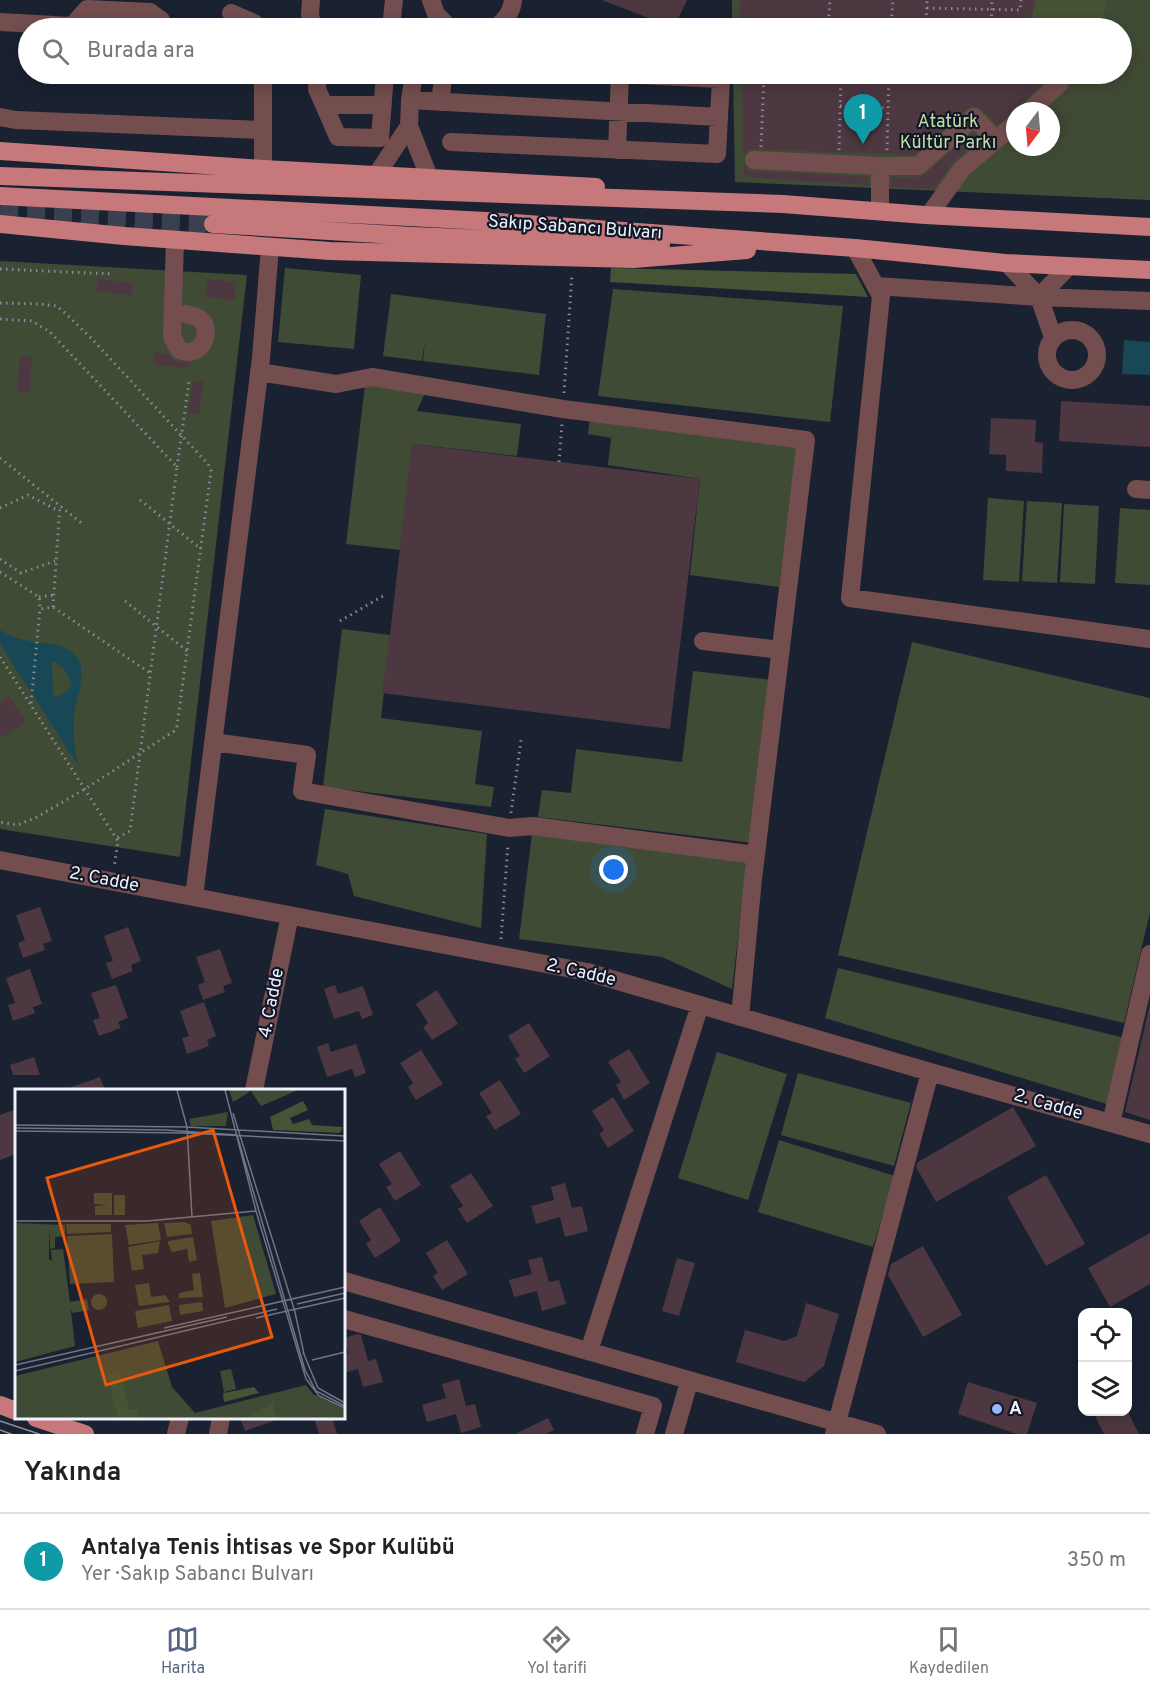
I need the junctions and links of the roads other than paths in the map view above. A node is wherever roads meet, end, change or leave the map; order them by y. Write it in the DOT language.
graph roads {
  1 [pos="311,0"];
  2 [pos="394,0"];
  3 [pos="431,0"];
  4 [pos="513,0"];
  5 [pos="231,13"];
  6 [pos="80,18"];
  7 [pos="158,18"];
  8 [pos="242,18"];
  9 [pos="311,18"];
  10 [pos="392,18"];
  11 [pos="439,18"];
  12 [pos="506,18"];
  13 [pos="0,22"];
  14 [pos="18,23"];
  15 [pos="262,84"];
  16 [pos="317,84"];
  17 [pos="442,84"];
  18 [pos="619,84"];
  19 [pos="721,84"];
  20 [pos="1059,84"];
  21 [pos="411,88"];
  22 [pos="384,89"];
  23 [pos="440,102"];
  24 [pos="1039,102"];
  25 [pos="324,105"];
  26 [pos="619,112"];
  27 [pos="0,117"];
  28 [pos="719,117"];
  29 [pos="409,126"];
  30 [pos="262,130"];
  31 [pos="1006,132"];
  32 [pos="996,140"];
  33 [pos="451,142"];
  34 [pos="617,150"];
  35 [pos="0,151"];
  36 [pos="754,160"];
  37 [pos="883,166"];
  38 [pos="262,169"];
  39 [pos="377,174"];
  40 [pos="0,176"];
  41 [pos="429,177"];
  42 [pos="0,196"];
  43 [pos="783,204"];
  44 [pos="880,210"];
  45 [pos="929,215"];
  46 [pos="0,224"];
  47 [pos="213,224"];
  48 [pos="1150,226"];
  49 [pos="175,240"];
  50 [pos="270,247"];
  51 [pos="828,247"];
  52 [pos="855,248"];
  53 [pos="758,249"];
  54 [pos="1008,264"];
  55 [pos="1069,266"];
  56 [pos="1150,270"];
  57 [pos="876,286"];
  58 [pos="1039,297"];
  59 [pos="1150,302"];
  60 [pos="186,314"];
  61 [pos="1053,337"];
  62 [pos="259,372"];
  63 [pos="1150,639"];
  64 [pos="703,641"];
  65 [pos="781,650"];
  66 [pos="213,742"];
  67 [pos="0,860"];
  68 [pos="755,861"];
  69 [pos="194,897"];
  70 [pos="290,915"];
  71 [pos="1150,954"];
  72 [pos="700,1005"];
  73 [pos="740,1017"];
  74 [pos="1143,1020"];
  75 [pos="930,1072"];
  76 [pos="254,1089"];
  77 [pos="1111,1123"];
  78 [pos="1150,1134"];
  79 [pos="345,1281"];
  80 [pos="345,1319"];
  81 [pos="589,1351"];
  82 [pos="689,1382"];
  83 [pos="0,1405"];
  84 [pos="15,1411"];
  85 [pos="39,1419"];
  86 [pos="180,1419"];
  87 [pos="221,1419"];
  88 [pos="836,1429"];
  89 [pos="85,1434"];
  90 [pos="176,1434"];
  91 [pos="218,1434"];
  92 [pos="645,1434"];
  93 [pos="674,1434"];
  94 [pos="877,1434"];
  1 -- 9 [label="street"];
  2 -- 10 [label="street"];
  3 -- 11 [label="street"];
  4 -- 12 [label="street"];
  5 -- 8 [label="street"];
  6 -- 7 [label="street"];
  13 -- 14 [label="street"];
  15 -- 30 [label="street"];
  16 -- 25 [label="street"];
  17 -- 23 [label="street"];
  18 -- 26 [label="street"];
  19 -- 28 [label="street"];
  20 -- 24 [label="street"];
  21 -- 22 [label="street"];
  21 -- 23 [label="street"];
  21 -- 29 [label="street"];
  22 -- 25 [label="street"];
  22 -- 25 [label="street"];
  23 -- 26 [label="street"];
  26 -- 28 [label="street"];
  26 -- 34 [label="street"];
  27 -- 30 [label="street"];
  28 -- 34 [label="street"];
  29 -- 39 [label="street"];
  29 -- 41 [label="street"];
  30 -- 38 [label="street"];
  31 -- 32 [label="street"];
  32 -- 37 [label="street"];
  32 -- 45 [label="street"];
  33 -- 34 [label="street"];
  35 -- 38 [label="main road"];
  36 -- 37 [label="street"];
  37 -- 44 [label="street"];
  38 -- 39 [label="main road"];
  39 -- 41 [label="main road"];
  40 -- 43 [label="main road, Sakıp Sabancı Bulvarı"];
  41 -- 43 [label="main road"];
  42 -- 51 [label="main road, Sakıp Sabancı Bulvarı"];
  43 -- 44 [label="main road, Sakıp Sabancı Bulvarı"];
  44 -- 45 [label="main road, Sakıp Sabancı Bulvarı"];
  45 -- 48 [label="main road, Sakıp Sabancı Bulvarı"];
  46 -- 49 [label="main road"];
  47 -- 53 [label="main road"];
  49 -- 50 [label="main road"];
  49 -- 60 [label="street"];
  50 -- 53 [label="main road"];
  50 -- 62 [label="street"];
  51 -- 52 [label="main road, Sakıp Sabancı Bulvarı"];
  51 -- 53 [label="main road"];
  52 -- 54 [label="main road, Sakıp Sabancı Bulvarı"];
  52 -- 57 [label="street"];
  54 -- 55 [label="main road, Sakıp Sabancı Bulvarı"];
  54 -- 58 [label="street"];
  55 -- 56 [label="main road, Sakıp Sabancı Bulvarı"];
  55 -- 58 [label="street"];
  57 -- 58 [label="street"];
  57 -- 63 [label="street"];
  58 -- 59 [label="street"];
  58 -- 61 [label="street"];
  62 -- 65 [label="street"];
  62 -- 66 [label="street"];
  64 -- 65 [label="street"];
  65 -- 68 [label="street"];
  66 -- 68 [label="street"];
  66 -- 69 [label="street"];
  67 -- 69 [label="street, 2. Cadde"];
  68 -- 73 [label="street"];
  69 -- 70 [label="street, 2. Cadde"];
  70 -- 72 [label="street, 2. Cadde"];
  70 -- 76 [label="street, 4. Cadde"];
  71 -- 74 [label="street"];
  72 -- 73 [label="street, 2. Cadde"];
  72 -- 81 [label="street"];
  73 -- 75 [label="street, 2. Cadde"];
  74 -- 77 [label="street"];
  75 -- 77 [label="street, 2. Cadde"];
  75 -- 88 [label="street"];
  77 -- 78 [label="street, 2. Cadde"];
  79 -- 81 [label="street"];
  80 -- 92 [label="street"];
  81 -- 82 [label="street"];
  82 -- 88 [label="street"];
  82 -- 93 [label="street"];
  83 -- 84 [label="main road"];
  85 -- 89 [label="main road"];
  86 -- 90 [label="street"];
  87 -- 91 [label="street"];
  88 -- 94 [label="street"];
}
